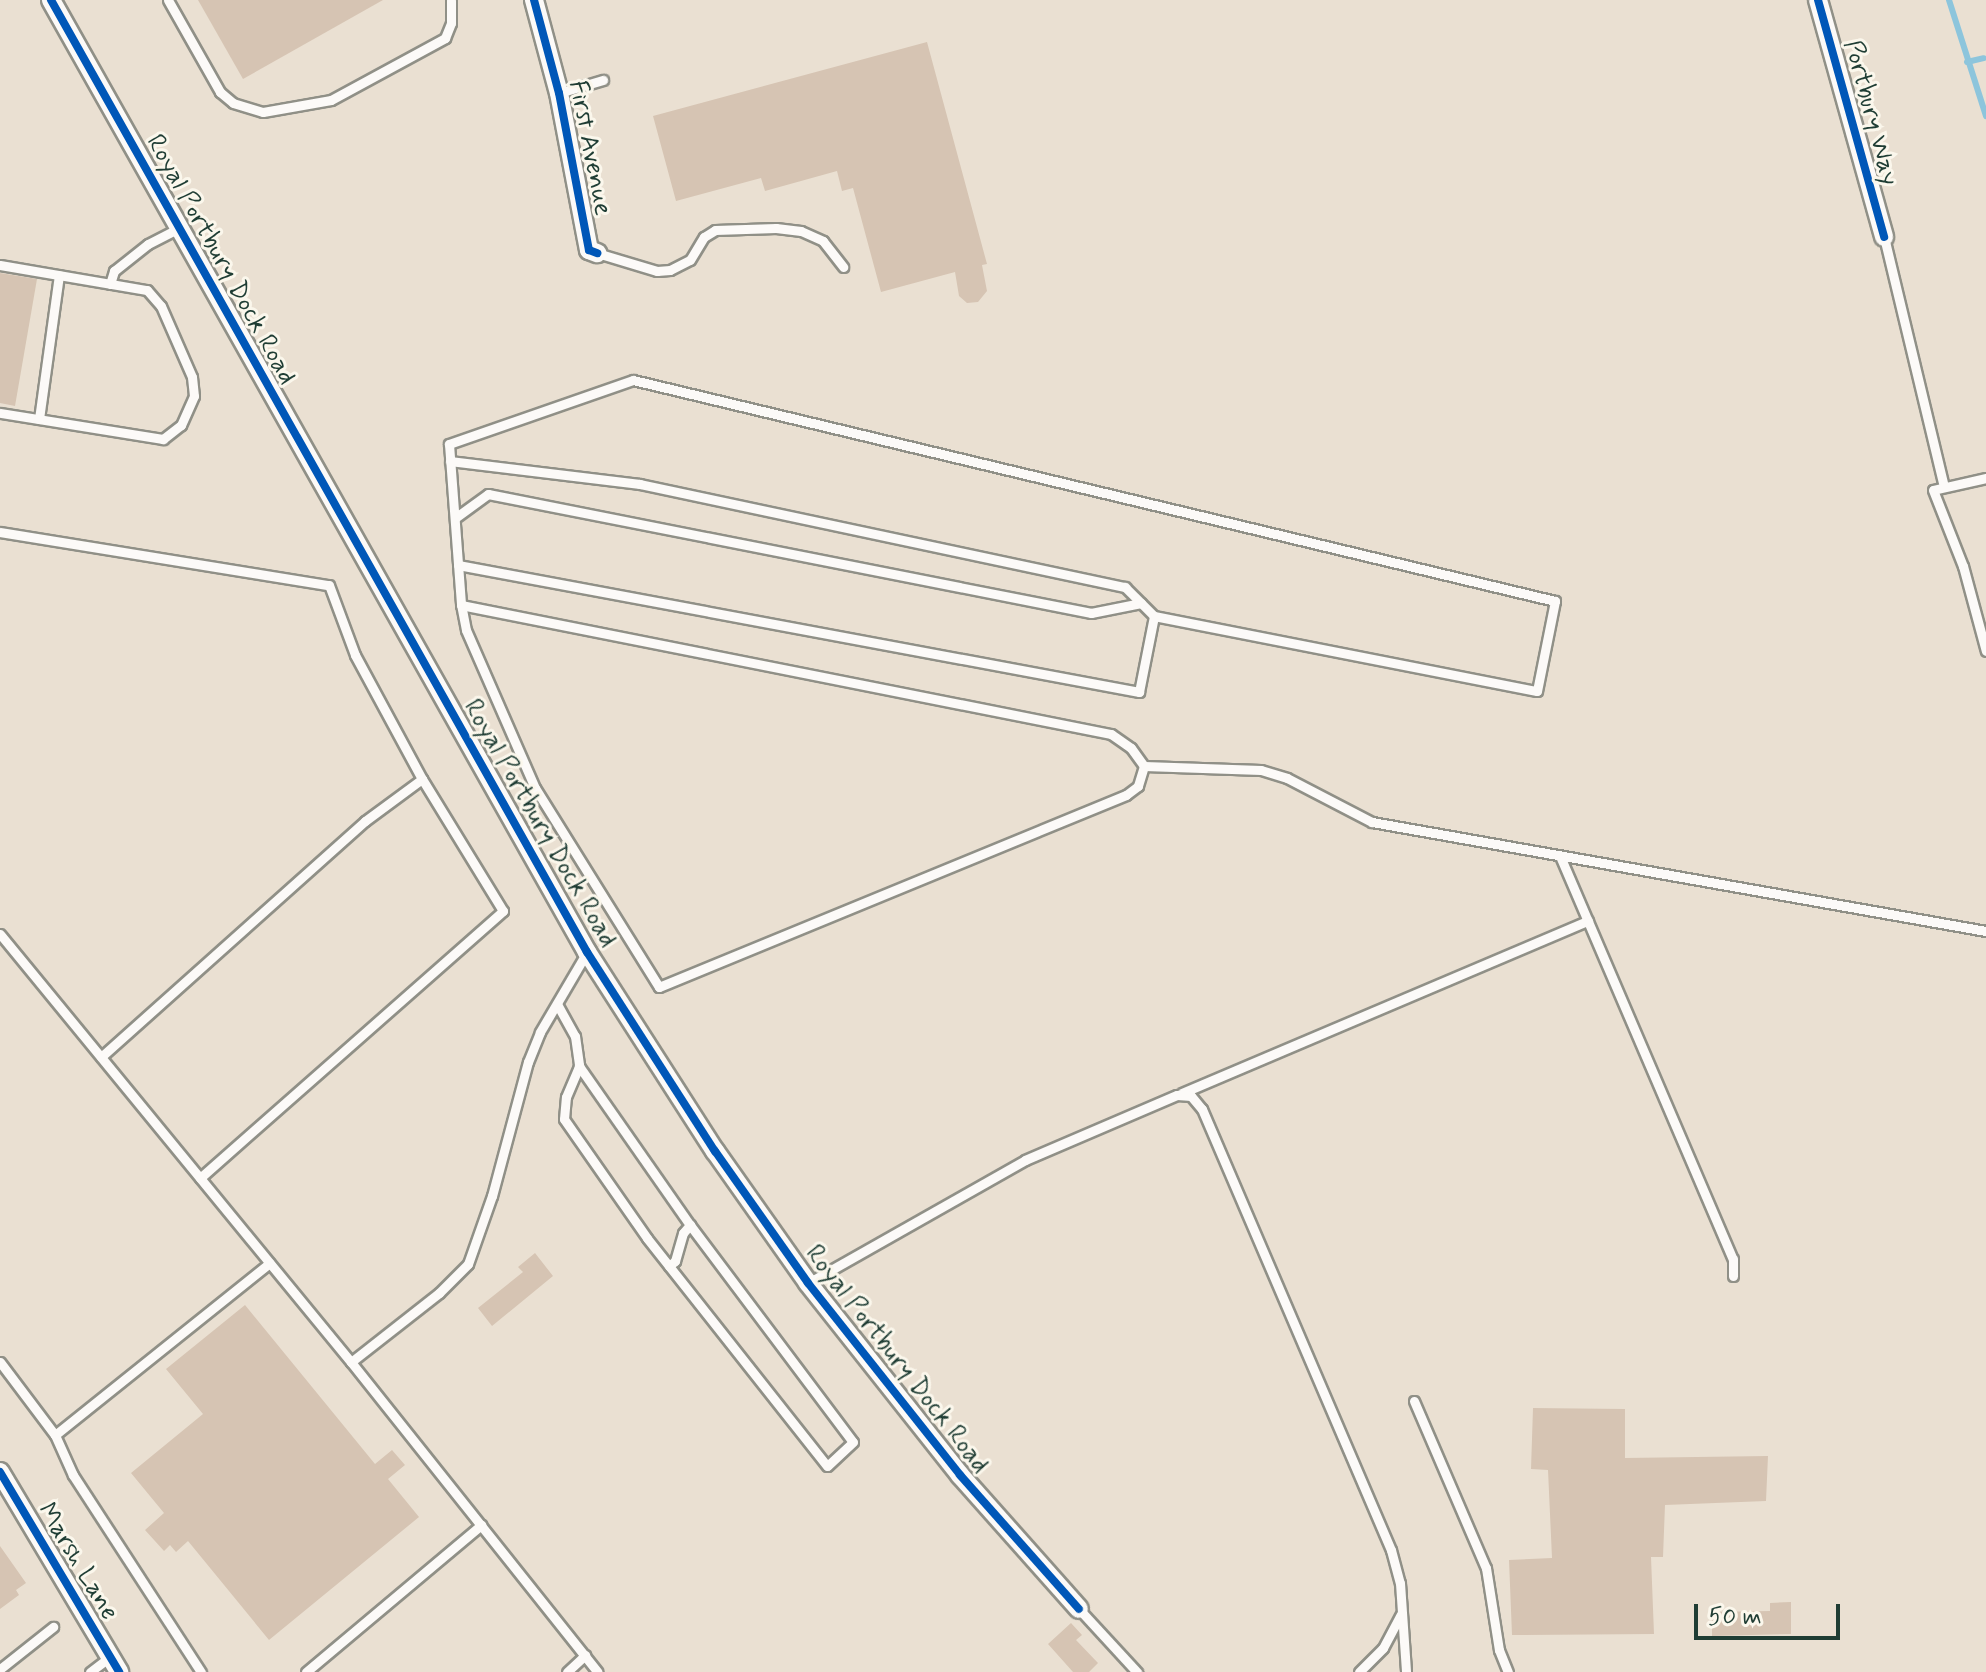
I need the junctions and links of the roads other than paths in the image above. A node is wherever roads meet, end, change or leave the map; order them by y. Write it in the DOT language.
graph roads {
  1 [pos="51,0"];
  2 [pos="168,0"];
  3 [pos="451,0"];
  4 [pos="534,0"];
  5 [pos="1818,0"];
  6 [pos="603,80"];
  7 [pos="559,93"];
  8 [pos="179,228"];
  9 [pos="1884,237"];
  10 [pos="597,253"];
  11 [pos="0,265"];
  12 [pos="843,267"];
  13 [pos="59,275"];
  14 [pos="110,284"];
  15 [pos="0,413"];
  16 [pos="39,419"];
  17 [pos="450,461"];
  18 [pos="1986,478"];
  19 [pos="1944,487"];
  20 [pos="455,518"];
  21 [pos="0,532"];
  22 [pos="458,565"];
  23 [pos="1141,603"];
  24 [pos="461,605"];
  25 [pos="1154,616"];
  26 [pos="1986,651"];
  27 [pos="1144,766"];
  28 [pos="422,779"];
  29 [pos="1560,856"];
  30 [pos="1588,921"];
  31 [pos="1986,931"];
  32 [pos="0,934"];
  33 [pos="587,952"];
  34 [pos="557,1004"];
  35 [pos="101,1057"];
  36 [pos="579,1066"];
  37 [pos="1177,1095"];
  38 [pos="200,1178"];
  39 [pos="690,1225"];
  40 [pos="270,1263"];
  41 [pos="669,1266"];
  42 [pos="1733,1276"];
  43 [pos="808,1283"];
  44 [pos="0,1362"];
  45 [pos="351,1362"];
  46 [pos="1414,1401"];
  47 [pos="55,1435"];
  48 [pos="0,1472"];
  49 [pos="481,1525"];
  50 [pos="1079,1609"];
  51 [pos="1403,1612"];
  52 [pos="53,1627"];
  53 [pos="585,1655"];
  54 [pos="114,1664"];
  55 [pos="0,1669"];
  56 [pos="90,1672"];
  57 [pos="201,1672"];
  58 [pos="306,1672"];
  59 [pos="567,1672"];
  60 [pos="598,1672"];
  61 [pos="1137,1672"];
  62 [pos="1359,1672"];
  63 [pos="1406,1672"];
  64 [pos="1508,1672"];
  1 -- 8 [label="street, Royal Portbury Dock Road"];
  2 -- 3 [label="lane"];
  4 -- 7 [label="street, First Avenue"];
  5 -- 9 [label="street, Portbury Way"];
  6 -- 7 [label="lane"];
  7 -- 10 [label="street, First Avenue"];
  8 -- 14 [label="lane"];
  8 -- 33 [label="street, Royal Portbury Dock Road"];
  9 -- 19 [label="lane"];
  10 -- 12 [label="lane"];
  11 -- 13 [label="lane"];
  13 -- 14 [label="lane"];
  13 -- 16 [label="lane"];
  14 -- 16 [label="lane"];
  15 -- 16 [label="lane"];
  17 -- 20 [label="lane"];
  17 -- 23 [label="lane"];
  17 -- 25 [label="lane"];
  18 -- 19 [label="lane"];
  19 -- 26 [label="lane"];
  20 -- 22 [label="lane"];
  20 -- 23 [label="lane"];
  21 -- 28 [label="lane"];
  22 -- 24 [label="lane"];
  22 -- 25 [label="lane"];
  23 -- 25 [label="lane"];
  24 -- 27 [label="lane"];
  24 -- 27 [label="lane"];
  27 -- 29 [label="lane"];
  28 -- 35 [label="lane"];
  28 -- 38 [label="lane"];
  29 -- 30 [label="lane"];
  29 -- 31 [label="lane"];
  30 -- 37 [label="lane"];
  30 -- 42 [label="lane"];
  32 -- 35 [label="lane"];
  33 -- 34 [label="lane"];
  33 -- 43 [label="street, Royal Portbury Dock Road"];
  34 -- 36 [label="lane"];
  34 -- 45 [label="lane"];
  35 -- 38 [label="lane"];
  36 -- 39 [label="lane"];
  36 -- 41 [label="lane"];
  37 -- 43 [label="lane"];
  37 -- 51 [label="lane"];
  38 -- 40 [label="lane"];
  39 -- 41 [label="lane"];
  39 -- 41 [label="lane"];
  40 -- 45 [label="lane"];
  40 -- 47 [label="lane"];
  43 -- 50 [label="street, Royal Portbury Dock Road"];
  44 -- 47 [label="lane"];
  45 -- 49 [label="lane"];
  46 -- 64 [label="lane"];
  47 -- 57 [label="lane"];
  48 -- 54 [label="street, Marsh Lane"];
  49 -- 53 [label="lane"];
  49 -- 58 [label="lane"];
  50 -- 61 [label="lane, Royal Portbury Dock Road"];
  51 -- 62 [label="lane"];
  51 -- 63 [label="lane"];
  52 -- 55 [label="lane"];
  53 -- 59 [label="lane"];
  53 -- 60 [label="lane"];
  54 -- 56 [label="lane"];
}
